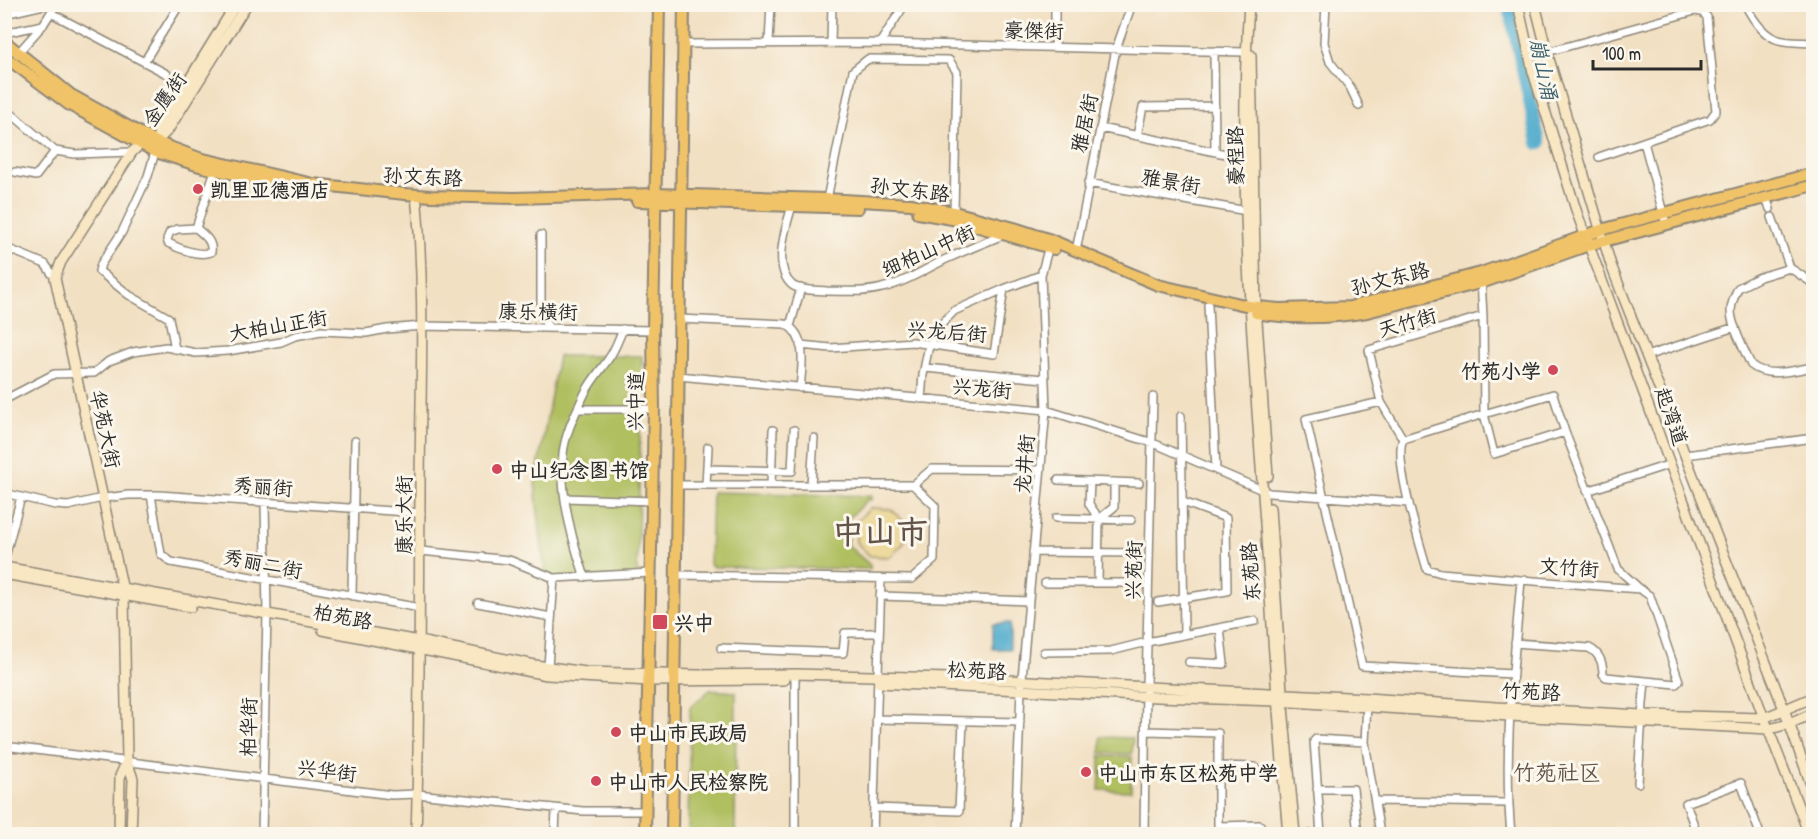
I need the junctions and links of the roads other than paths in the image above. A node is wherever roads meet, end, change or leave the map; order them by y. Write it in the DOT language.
graph roads {
  1 [pos="48,4"];
  2 [pos="56,4"];
  3 [pos="180,4"];
  4 [pos="236,4"];
  5 [pos="247,4"];
  6 [pos="660,4"];
  7 [pos="684,4"];
  8 [pos="771,4"];
  9 [pos="832,4"];
  10 [pos="905,4"];
  11 [pos="1055,4"];
  12 [pos="1132,4"];
  13 [pos="1249,4"];
  14 [pos="1255,4"];
  15 [pos="1326,4"];
  16 [pos="1518,4"];
  17 [pos="1535,4"];
  18 [pos="1745,4"];
  19 [pos="51,13"];
  20 [pos="4,14"];
  21 [pos="43,25"];
  22 [pos="4,33"];
  23 [pos="4,41"];
  24 [pos="769,43"];
  25 [pos="831,43"];
  26 [pos="880,43"];
  27 [pos="1814,43"];
  28 [pos="684,44"];
  29 [pos="1055,47"];
  30 [pos="1116,49"];
  31 [pos="1214,51"];
  32 [pos="1245,52"];
  33 [pos="1546,52"];
  34 [pos="9,58"];
  35 [pos="144,62"];
  36 [pos="167,74"];
  37 [pos="1215,106"];
  38 [pos="1359,106"];
  39 [pos="7,110"];
  40 [pos="1100,128"];
  41 [pos="1137,136"];
  42 [pos="1644,142"];
  43 [pos="141,144"];
  44 [pos="156,147"];
  45 [pos="55,151"];
  46 [pos="132,152"];
  47 [pos="1215,153"];
  48 [pos="1599,157"];
  49 [pos="1245,158"];
  50 [pos="1580,159"];
  51 [pos="1561,165"];
  52 [pos="216,170"];
  53 [pos="15,172"];
  54 [pos="1814,173"];
  55 [pos="1088,183"];
  56 [pos="1814,185"];
  57 [pos="1766,197"];
  58 [pos="416,198"];
  59 [pos="655,198"];
  60 [pos="682,199"];
  61 [pos="827,199"];
  62 [pos="792,206"];
  63 [pos="1247,211"];
  64 [pos="954,212"];
  65 [pos="1664,219"];
  66 [pos="196,228"];
  67 [pos="1014,228"];
  68 [pos="1004,234"];
  69 [pos="541,235"];
  70 [pos="1602,236"];
  71 [pos="1587,240"];
  72 [pos="1050,244"];
  73 [pos="4,247"];
  74 [pos="1076,250"];
  75 [pos="1790,268"];
  76 [pos="1041,275"];
  77 [pos="1481,277"];
  78 [pos="55,278"];
  79 [pos="1814,284"];
  80 [pos="801,288"];
  81 [pos="1004,289"];
  82 [pos="1208,305"];
  83 [pos="1253,310"];
  84 [pos="1630,313"];
  85 [pos="1483,316"];
  86 [pos="1616,318"];
  87 [pos="680,319"];
  88 [pos="422,326"];
  89 [pos="790,327"];
  90 [pos="1735,327"];
  91 [pos="549,328"];
  92 [pos="623,329"];
  93 [pos="653,330"];
  94 [pos="800,345"];
  95 [pos="930,345"];
  96 [pos="175,349"];
  97 [pos="1646,356"];
  98 [pos="1814,367"];
  99 [pos="925,368"];
  100 [pos="76,374"];
  101 [pos="678,376"];
  102 [pos="1044,379"];
  103 [pos="800,388"];
  104 [pos="1152,397"];
  105 [pos="921,399"];
  106 [pos="4,400"];
  107 [pos="1381,402"];
  108 [pos="578,408"];
  109 [pos="654,409"];
  110 [pos="1046,410"];
  111 [pos="1484,414"];
  112 [pos="1181,416"];
  113 [pos="773,430"];
  114 [pos="794,430"];
  115 [pos="1565,432"];
  116 [pos="814,438"];
  117 [pos="1814,438"];
  118 [pos="1403,439"];
  119 [pos="355,441"];
  120 [pos="1152,443"];
  121 [pos="708,447"];
  122 [pos="1685,455"];
  123 [pos="1182,456"];
  124 [pos="1671,464"];
  125 [pos="707,469"];
  126 [pos="771,470"];
  127 [pos="1040,470"];
  128 [pos="1216,470"];
  129 [pos="1058,480"];
  130 [pos="1090,481"];
  131 [pos="1114,482"];
  132 [pos="1139,483"];
  133 [pos="677,485"];
  134 [pos="706,485"];
  135 [pos="771,485"];
  136 [pos="811,485"];
  137 [pos="913,485"];
  138 [pos="1266,491"];
  139 [pos="1587,491"];
  140 [pos="4,493"];
  141 [pos="151,495"];
  142 [pos="21,497"];
  143 [pos="1324,497"];
  144 [pos="565,498"];
  145 [pos="102,499"];
  146 [pos="652,501"];
  147 [pos="266,502"];
  148 [pos="1183,502"];
  149 [pos="1409,503"];
  150 [pos="354,508"];
  151 [pos="421,513"];
  152 [pos="1056,518"];
  153 [pos="1100,519"];
  154 [pos="1131,520"];
  155 [pos="421,551"];
  156 [pos="1033,552"];
  157 [pos="1137,553"];
  158 [pos="1099,554"];
  159 [pos="4,561"];
  160 [pos="4,567"];
  161 [pos="651,573"];
  162 [pos="4,574"];
  163 [pos="677,575"];
  164 [pos="585,577"];
  165 [pos="554,578"];
  166 [pos="880,579"];
  167 [pos="266,580"];
  168 [pos="1521,580"];
  169 [pos="1046,583"];
  170 [pos="1098,583"];
  171 [pos="1136,583"];
  172 [pos="1640,589"];
  173 [pos="123,592"];
  174 [pos="352,596"];
  175 [pos="880,596"];
  176 [pos="1184,598"];
  177 [pos="1029,601"];
  178 [pos="1158,602"];
  179 [pos="478,603"];
  180 [pos="420,608"];
  181 [pos="266,617"];
  182 [pos="551,617"];
  183 [pos="1255,621"];
  184 [pos="1220,628"];
  185 [pos="879,633"];
  186 [pos="1184,635"];
  187 [pos="1147,642"];
  188 [pos="1515,643"];
  189 [pos="419,645"];
  190 [pos="721,648"];
  191 [pos="1044,652"];
  192 [pos="1189,662"];
  193 [pos="548,667"];
  194 [pos="1513,674"];
  195 [pos="649,677"];
  196 [pos="676,677"];
  197 [pos="795,677"];
  198 [pos="877,680"];
  199 [pos="1645,681"];
  200 [pos="1022,686"];
  201 [pos="1146,692"];
  202 [pos="1814,697"];
  203 [pos="1280,698"];
  204 [pos="1367,702"];
  205 [pos="1784,709"];
  206 [pos="1510,712"];
  207 [pos="1814,713"];
  208 [pos="1764,718"];
  209 [pos="876,719"];
  210 [pos="1642,719"];
  211 [pos="963,721"];
  212 [pos="1020,722"];
  213 [pos="1789,724"];
  214 [pos="1769,729"];
  215 [pos="1146,731"];
  216 [pos="1365,742"];
  217 [pos="4,746"];
  218 [pos="127,762"];
  219 [pos="1218,766"];
  220 [pos="1255,767"];
  221 [pos="263,778"];
  222 [pos="1638,783"];
  223 [pos="1317,789"];
  224 [pos="1813,791"];
  225 [pos="417,794"];
  226 [pos="1795,795"];
  227 [pos="1375,801"];
  228 [pos="1508,803"];
  229 [pos="874,807"];
  230 [pos="556,809"];
  231 [pos="646,812"];
  232 [pos="1260,825"];
  233 [pos="1218,826"];
  234 [pos="119,834"];
  235 [pos="131,834"];
  236 [pos="262,834"];
  237 [pos="416,834"];
  238 [pos="555,834"];
  239 [pos="645,834"];
  240 [pos="672,834"];
  241 [pos="795,834"];
  242 [pos="873,834"];
  243 [pos="1014,834"];
  244 [pos="1144,834"];
  245 [pos="1218,834"];
  246 [pos="1288,834"];
  247 [pos="1295,834"];
  248 [pos="1310,834"];
  249 [pos="1319,834"];
  250 [pos="1358,834"];
  251 [pos="1380,834"];
  252 [pos="1511,834"];
  253 [pos="1697,834"];
  254 [pos="1760,834"];
  255 [pos="1809,834"];
  1 -- 20 [label="street"];
  2 -- 19 [label="street"];
  3 -- 35 [label="street"];
  4 -- 44 [label="street, 金鹰街"];
  5 -- 44 [label="street, 金鹰街"];
  6 -- 59 [label="main road, 兴中道"];
  7 -- 28 [label="main road"];
  8 -- 24 [label="street"];
  9 -- 25 [label="street"];
  10 -- 26 [label="street"];
  11 -- 29 [label="street"];
  12 -- 30 [label="street, 雅居街"];
  13 -- 32 [label="street, 豪程路"];
  14 -- 83 [label="street, 豪程路"];
  15 -- 38 [label="street"];
  16 -- 51 [label="street, 起湾道"];
  17 -- 33 [label="street, 起湾道"];
  18 -- 27 [label="street"];
  19 -- 21 [label="street"];
  19 -- 35 [label="street"];
  21 -- 22 [label="street"];
  21 -- 34 [label="street"];
  23 -- 34 [label="main road, 孙文东路"];
  24 -- 25 [label="street, 豪傑街"];
  24 -- 28 [label="street, 豪傑街"];
  25 -- 26 [label="street, 豪傑街"];
  26 -- 29 [label="street, 豪傑街"];
  28 -- 60 [label="main road"];
  29 -- 30 [label="street, 豪傑街"];
  30 -- 31 [label="street, 豪傑街"];
  30 -- 40 [label="street, 雅居街"];
  31 -- 32 [label="street, 豪傑街"];
  31 -- 37 [label="street"];
  32 -- 49 [label="street, 豪程路"];
  33 -- 42 [label="street"];
  33 -- 50 [label="street, 起湾道"];
  34 -- 43 [label="main road, 孙文东路"];
  34 -- 44 [label="main road, 孙文东路"];
  35 -- 36 [label="street"];
  37 -- 41 [label="street"];
  37 -- 47 [label="street"];
  39 -- 45 [label="street"];
  40 -- 41 [label="street, 雅景街"];
  40 -- 55 [label="street, 雅居街"];
  41 -- 47 [label="street, 雅景街"];
  42 -- 48 [label="street"];
  42 -- 65 [label="street"];
  43 -- 44 [label="main road, 孙文东路"];
  43 -- 46 [label="street"];
  44 -- 52 [label="main road, 孙文东路"];
  44 -- 58 [label="main road, 孙文东路"];
  44 -- 96 [label="street"];
  45 -- 46 [label="street"];
  45 -- 53 [label="street"];
  46 -- 78 [label="street"];
  47 -- 49 [label="street, 雅景街"];
  49 -- 63 [label="street, 豪程路"];
  50 -- 51 [label="street"];
  50 -- 70 [label="street, 起湾道"];
  51 -- 71 [label="street, 起湾道"];
  52 -- 58 [label="main road, 孙文东路"];
  52 -- 66 [label="street"];
  54 -- 65 [label="main road, 孙文东路"];
  55 -- 63 [label="street, 雅景街"];
  55 -- 74 [label="street, 雅居街"];
  56 -- 57 [label="main road, 孙文东路"];
  57 -- 65 [label="main road, 孙文东路"];
  57 -- 75 [label="street"];
  58 -- 59 [label="main road, 孙文东路"];
  58 -- 88 [label="street, 康乐大街"];
  59 -- 60 [label="main road, 孙文东路"];
  59 -- 93 [label="main road, 兴中道"];
  60 -- 61 [label="main road, 孙文东路"];
  60 -- 62 [label="main road, 孙文东路"];
  60 -- 87 [label="main road"];
  61 -- 64 [label="main road, 孙文东路"];
  61 -- 64 [label="street"];
  62 -- 68 [label="main road, 孙文东路"];
  62 -- 80 [label="street"];
  63 -- 83 [label="street, 豪程路"];
  64 -- 67 [label="main road, 孙文东路"];
  65 -- 70 [label="main road, 孙文东路"];
  66 -- 66 [label="street"];
  67 -- 68 [label="street, 细柏山中街"];
  67 -- 72 [label="main road, 孙文东路"];
  68 -- 72 [label="main road, 孙文东路"];
  68 -- 80 [label="street, 细柏山中街"];
  69 -- 91 [label="street"];
  70 -- 71 [label="main road, 孙文东路"];
  70 -- 84 [label="street, 起湾道"];
  71 -- 77 [label="main road, 孙文东路"];
  71 -- 86 [label="street, 起湾道"];
  72 -- 74 [label="main road, 孙文东路"];
  72 -- 76 [label="street, 龙井街"];
  72 -- 82 [label="main road, 孙文东路"];
  73 -- 78 [label="street"];
  74 -- 83 [label="main road, 孙文东路"];
  75 -- 79 [label="street"];
  75 -- 90 [label="street"];
  76 -- 81 [label="street"];
  76 -- 102 [label="street, 龙井街"];
  77 -- 83 [label="main road, 孙文东路"];
  77 -- 85 [label="street"];
  78 -- 100 [label="street, 华苑大街"];
  80 -- 89 [label="street"];
  81 -- 95 [label="street"];
  81 -- 95 [label="street, 兴龙后街"];
  82 -- 83 [label="main road, 孙文东路"];
  82 -- 128 [label="street"];
  83 -- 138 [label="street, 东苑路"];
  84 -- 86 [label="street"];
  84 -- 97 [label="street, 起湾道"];
  85 -- 107 [label="street, 天竹街"];
  85 -- 111 [label="street"];
  86 -- 124 [label="street, 起湾道"];
  87 -- 89 [label="street"];
  87 -- 101 [label="main road"];
  88 -- 91 [label="street, 康乐横街"];
  88 -- 96 [label="street, 大柏山正街"];
  88 -- 151 [label="street, 康乐大街"];
  89 -- 94 [label="street"];
  90 -- 97 [label="street"];
  90 -- 98 [label="street"];
  91 -- 92 [label="street, 康乐横街"];
  92 -- 93 [label="street, 康乐横街"];
  92 -- 108 [label="street"];
  93 -- 109 [label="main road, 兴中道"];
  94 -- 95 [label="street, 兴龙后街"];
  94 -- 103 [label="street"];
  95 -- 99 [label="street"];
  96 -- 100 [label="street, 大柏山正街"];
  97 -- 122 [label="street, 起湾道"];
  99 -- 102 [label="street"];
  99 -- 105 [label="street"];
  100 -- 106 [label="street, 大柏山正街"];
  100 -- 145 [label="street, 华苑大街"];
  101 -- 103 [label="street, 兴龙街"];
  101 -- 133 [label="main road"];
  102 -- 110 [label="street, 龙井街"];
  103 -- 105 [label="street, 兴龙街"];
  104 -- 120 [label="street, 兴苑街"];
  105 -- 110 [label="street, 兴龙街"];
  107 -- 118 [label="street"];
  107 -- 143 [label="street"];
  108 -- 109 [label="street"];
  108 -- 144 [label="street"];
  109 -- 146 [label="main road, 兴中道"];
  110 -- 120 [label="street, 兴龙街"];
  110 -- 127 [label="street, 龙井街"];
  111 -- 115 [label="street, 文竹街"];
  111 -- 115 [label="street"];
  111 -- 118 [label="street, 文竹街"];
  112 -- 123 [label="street"];
  113 -- 126 [label="street"];
  114 -- 126 [label="street"];
  115 -- 139 [label="street, 文竹街"];
  116 -- 136 [label="street"];
  117 -- 122 [label="street"];
  118 -- 149 [label="street, 文竹街"];
  119 -- 150 [label="street"];
  120 -- 123 [label="street, 兴龙街"];
  120 -- 187 [label="street, 兴苑街"];
  121 -- 125 [label="street"];
  122 -- 205 [label="street, 起湾道"];
  123 -- 128 [label="street, 兴龙街"];
  123 -- 148 [label="street"];
  124 -- 139 [label="street"];
  124 -- 208 [label="street, 起湾道"];
  125 -- 126 [label="street"];
  125 -- 134 [label="street"];
  126 -- 135 [label="street"];
  127 -- 137 [label="street"];
  127 -- 156 [label="street, 龙井街"];
  128 -- 138 [label="street, 兴龙街"];
  129 -- 130 [label="street"];
  130 -- 131 [label="street"];
  130 -- 153 [label="street"];
  131 -- 132 [label="street"];
  131 -- 153 [label="street"];
  133 -- 134 [label="street"];
  133 -- 163 [label="main road"];
  134 -- 135 [label="street"];
  135 -- 136 [label="street"];
  136 -- 137 [label="street"];
  137 -- 166 [label="street"];
  138 -- 143 [label="street"];
  138 -- 203 [label="street, 东苑路"];
  139 -- 172 [label="street, 文竹街"];
  140 -- 142 [label="street, 秀丽街"];
  141 -- 145 [label="street, 秀丽街"];
  141 -- 147 [label="street, 秀丽街"];
  141 -- 167 [label="street, 秀丽二街"];
  142 -- 145 [label="street, 秀丽街"];
  142 -- 159 [label="street"];
  143 -- 149 [label="street"];
  143 -- 194 [label="street"];
  144 -- 146 [label="street"];
  144 -- 164 [label="street"];
  145 -- 173 [label="street, 华苑大街"];
  146 -- 161 [label="main road, 兴中道"];
  147 -- 150 [label="street, 秀丽街"];
  147 -- 167 [label="street, 柏华街"];
  148 -- 176 [label="street"];
  148 -- 176 [label="street"];
  149 -- 168 [label="street, 文竹街"];
  150 -- 151 [label="street, 秀丽街"];
  150 -- 174 [label="street"];
  151 -- 155 [label="street, 康乐大街"];
  152 -- 153 [label="street"];
  153 -- 154 [label="street"];
  153 -- 158 [label="street"];
  155 -- 165 [label="street"];
  155 -- 180 [label="street, 康乐大街"];
  156 -- 158 [label="street"];
  156 -- 177 [label="street, 龙井街"];
  157 -- 158 [label="street"];
  158 -- 170 [label="street"];
  160 -- 173 [label="street, 柏苑路"];
  161 -- 164 [label="street"];
  161 -- 195 [label="main road, 兴中道"];
  162 -- 173 [label="street, 柏苑路"];
  163 -- 166 [label="street"];
  163 -- 196 [label="main road"];
  164 -- 165 [label="street"];
  165 -- 182 [label="street"];
  166 -- 175 [label="street"];
  167 -- 174 [label="street, 秀丽二街"];
  167 -- 181 [label="street, 柏华街"];
  168 -- 172 [label="street, 文竹街"];
  168 -- 188 [label="street"];
  169 -- 170 [label="street"];
  170 -- 171 [label="street"];
  172 -- 199 [label="street"];
  173 -- 181 [label="street, 柏苑路"];
  173 -- 218 [label="street, 华苑大街"];
  174 -- 180 [label="street, 秀丽二街"];
  175 -- 177 [label="street"];
  175 -- 185 [label="street"];
  176 -- 178 [label="street"];
  176 -- 186 [label="street"];
  177 -- 200 [label="street, 龙井街"];
  179 -- 182 [label="street"];
  180 -- 189 [label="street, 康乐大街"];
  181 -- 189 [label="street, 柏苑路"];
  181 -- 221 [label="street, 柏华街"];
  182 -- 193 [label="street"];
  183 -- 184 [label="street"];
  184 -- 186 [label="street"];
  184 -- 192 [label="street"];
  185 -- 190 [label="street"];
  185 -- 198 [label="street"];
  186 -- 187 [label="street"];
  187 -- 191 [label="street"];
  187 -- 201 [label="street, 兴苑街"];
  188 -- 194 [label="street"];
  188 -- 199 [label="street"];
  189 -- 193 [label="street, 柏苑路"];
  189 -- 195 [label="street, 柏苑路"];
  189 -- 225 [label="street, 康乐大街"];
  193 -- 195 [label="street, 柏苑路"];
  194 -- 206 [label="street"];
  195 -- 196 [label="street, 柏苑路"];
  195 -- 231 [label="main road, 兴中道"];
  196 -- 197 [label="street, 松苑路"];
  196 -- 240 [label="main road"];
  197 -- 198 [label="street, 松苑路"];
  197 -- 241 [label="street"];
  198 -- 200 [label="street, 松苑路"];
  198 -- 209 [label="street"];
  199 -- 210 [label="street"];
  200 -- 201 [label="street, 松苑路"];
  200 -- 212 [label="street, 龙井街"];
  201 -- 203 [label="street, 松苑路"];
  201 -- 215 [label="street, 兴苑街"];
  202 -- 205 [label="street, 竹苑路"];
  203 -- 204 [label="street, 竹苑路"];
  203 -- 246 [label="street, 东苑路"];
  203 -- 247 [label="street, 东苑路"];
  204 -- 206 [label="street, 竹苑路"];
  204 -- 216 [label="street"];
  205 -- 208 [label="street, 竹苑路"];
  205 -- 213 [label="street, 起湾道"];
  206 -- 210 [label="street, 竹苑路"];
  206 -- 228 [label="street"];
  207 -- 213 [label="street, 竹苑路"];
  208 -- 210 [label="street, 竹苑路"];
  208 -- 214 [label="street, 起湾道"];
  209 -- 211 [label="street"];
  209 -- 229 [label="street"];
  210 -- 214 [label="street, 竹苑路"];
  210 -- 222 [label="street"];
  211 -- 212 [label="street"];
  211 -- 229 [label="street"];
  212 -- 243 [label="street, 龙井街"];
  213 -- 214 [label="street, 竹苑路"];
  213 -- 224 [label="street, 起湾道"];
  214 -- 226 [label="street, 起湾道"];
  215 -- 219 [label="street"];
  215 -- 244 [label="street, 兴苑街"];
  216 -- 223 [label="street"];
  216 -- 227 [label="street"];
  217 -- 218 [label="street, 兴华街"];
  218 -- 221 [label="street, 兴华街"];
  218 -- 234 [label="street, 华苑大街"];
  218 -- 235 [label="street, 华苑大街"];
  219 -- 220 [label="street"];
  219 -- 233 [label="street"];
  221 -- 225 [label="street, 兴华街"];
  221 -- 236 [label="street, 柏华街"];
  223 -- 249 [label="street"];
  223 -- 250 [label="street"];
  224 -- 226 [label="street"];
  225 -- 230 [label="street, 兴华街"];
  225 -- 237 [label="street, 康乐大街"];
  226 -- 255 [label="street, 起湾道"];
  227 -- 228 [label="street"];
  227 -- 251 [label="street"];
  228 -- 252 [label="street"];
  229 -- 242 [label="street"];
  230 -- 231 [label="street, 兴华街"];
  230 -- 238 [label="street"];
  231 -- 239 [label="main road, 兴中道"];
  232 -- 233 [label="street"];
  233 -- 245 [label="street"];
  248 -- 249 [label="street"];
  253 -- 254 [label="street"];
}
